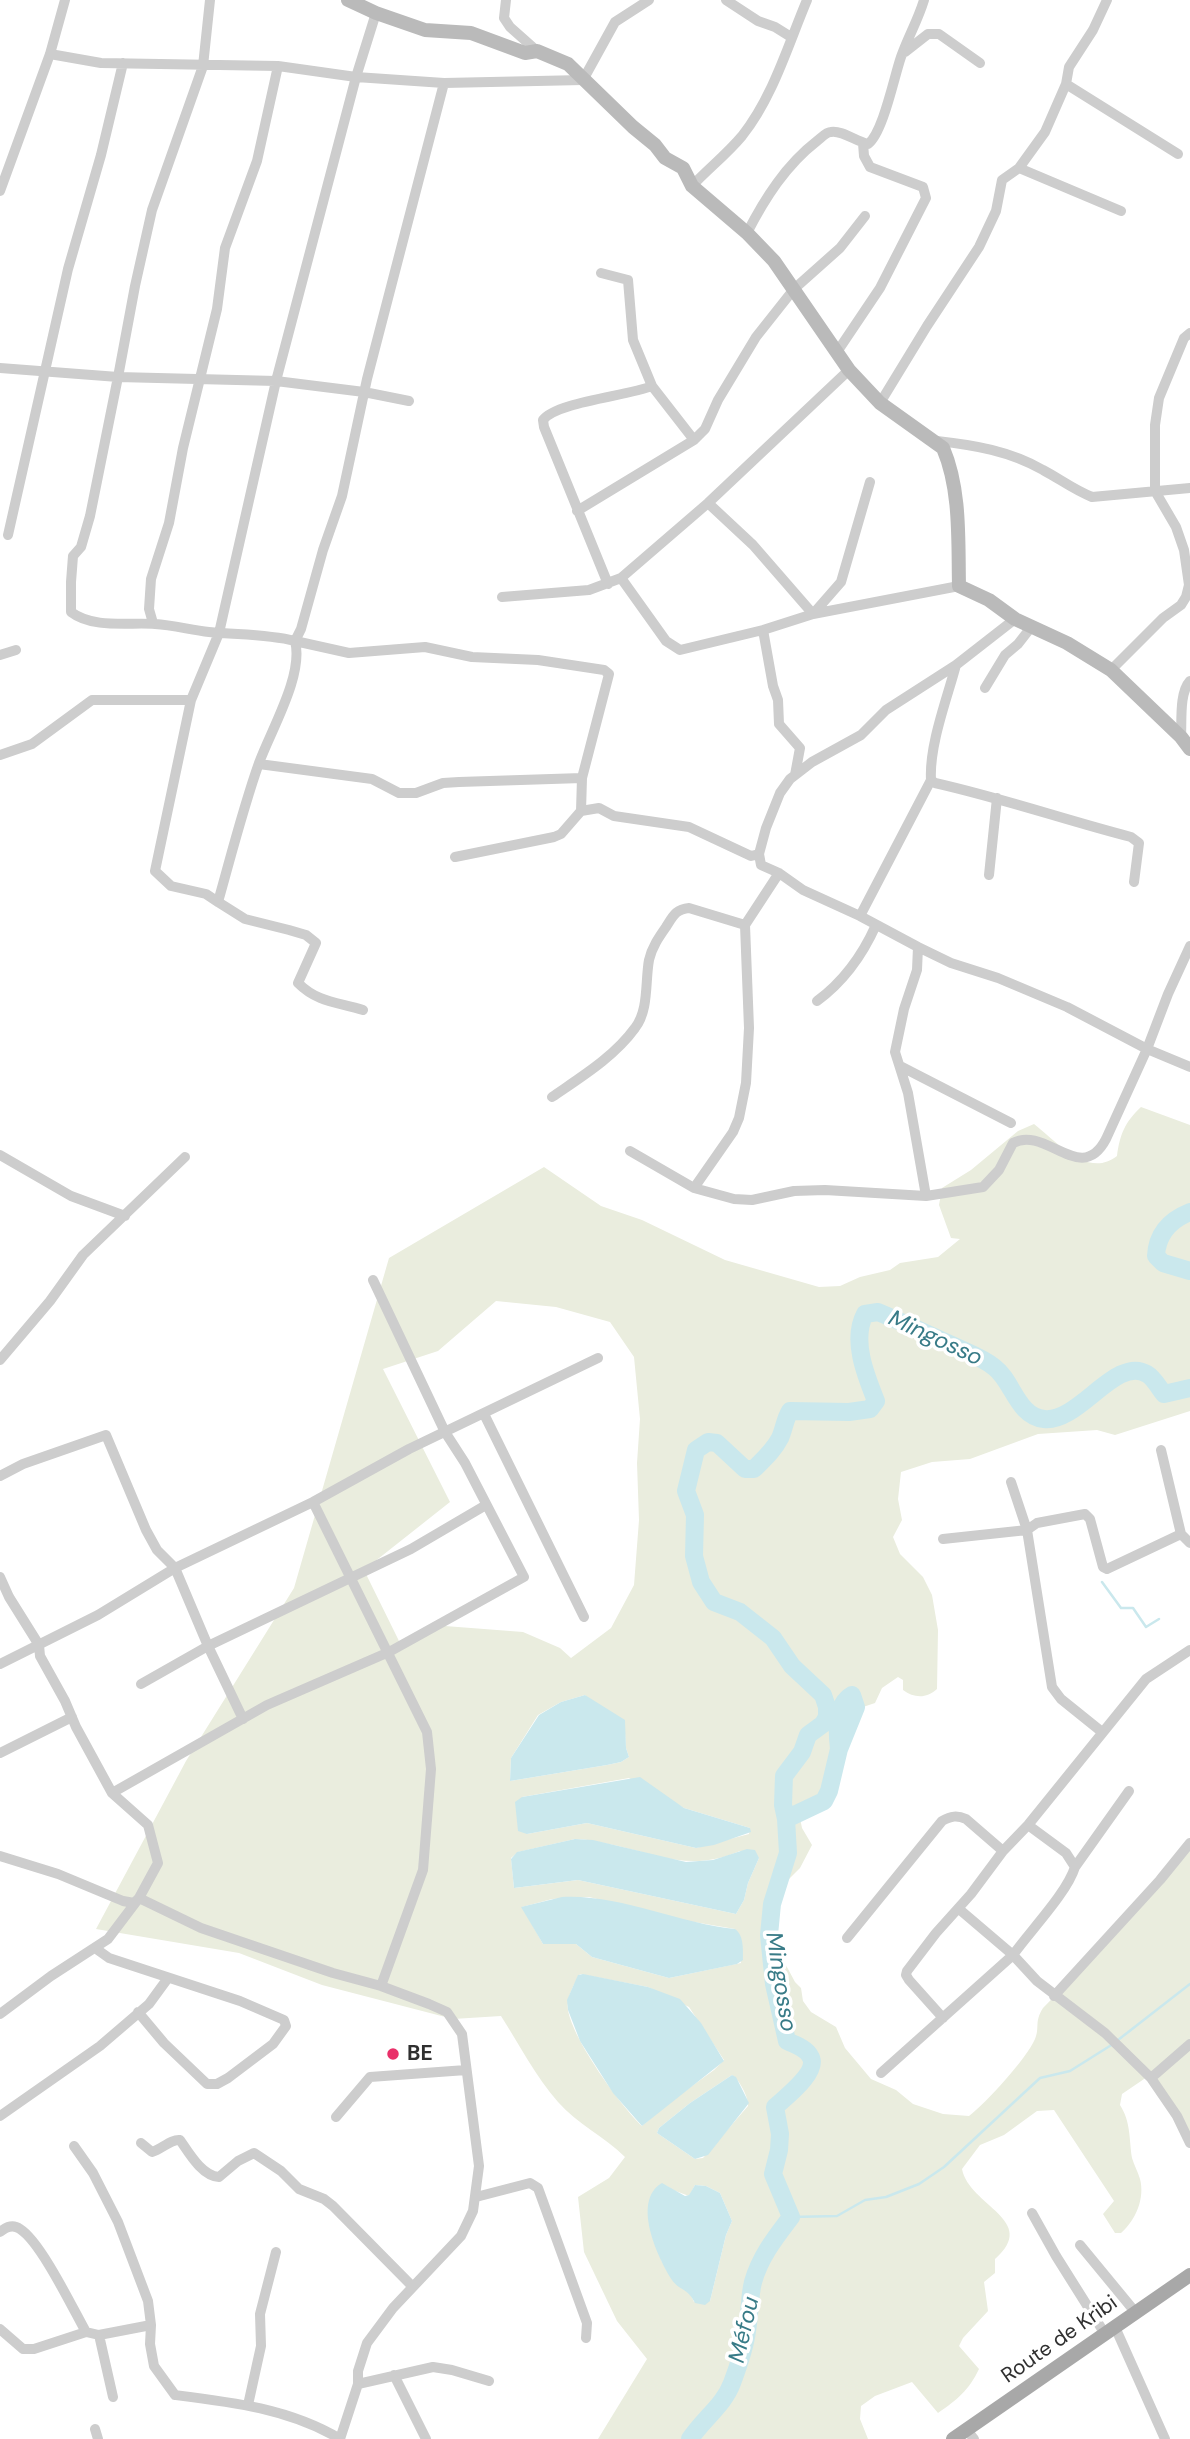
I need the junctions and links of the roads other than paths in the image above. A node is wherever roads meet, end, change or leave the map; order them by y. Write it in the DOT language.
graph roads {
  1 [pos="65,0"];
  2 [pos="210,0"];
  3 [pos="348,0"];
  4 [pos="506,0"];
  5 [pos="649,0"];
  6 [pos="726,0"];
  7 [pos="807,0"];
  8 [pos="924,0"];
  9 [pos="1108,0"];
  10 [pos="376,13"];
  11 [pos="791,37"];
  12 [pos="537,51"];
  13 [pos="50,54"];
  14 [pos="901,55"];
  15 [pos="122,63"];
  16 [pos="980,63"];
  17 [pos="203,66"];
  18 [pos="278,66"];
  19 [pos="356,77"];
  20 [pos="583,80"];
  21 [pos="444,83"];
  22 [pos="1066,84"];
  23 [pos="863,143"];
  24 [pos="1178,154"];
  25 [pos="1019,167"];
  26 [pos="692,186"];
  27 [pos="0,191"];
  28 [pos="1121,211"];
  29 [pos="865,216"];
  30 [pos="747,233"];
  31 [pos="601,273"];
  32 [pos="794,289"];
  33 [pos="1190,333"];
  34 [pos="837,352"];
  35 [pos="0,368"];
  36 [pos="849,370"];
  37 [pos="47,371"];
  38 [pos="118,377"];
  39 [pos="199,379"];
  40 [pos="276,381"];
  41 [pos="652,386"];
  42 [pos="364,392"];
  43 [pos="409,401"];
  44 [pos="880,403"];
  45 [pos="694,440"];
  46 [pos="935,441"];
  47 [pos="870,482"];
  48 [pos="1190,488"];
  49 [pos="1155,491"];
  50 [pos="708,503"];
  51 [pos="577,511"];
  52 [pos="8,535"];
  53 [pos="621,578"];
  54 [pos="608,584"];
  55 [pos="958,586"];
  56 [pos="502,597"];
  57 [pos="813,614"];
  58 [pos="1015,619"];
  59 [pos="153,623"];
  60 [pos="1032,626"];
  61 [pos="763,630"];
  62 [pos="219,633"];
  63 [pos="295,640"];
  64 [pos="16,650"];
  65 [pos="0,655"];
  66 [pos="956,665"];
  67 [pos="1111,670"];
  68 [pos="1189,684"];
  69 [pos="985,688"];
  70 [pos="191,701"];
  71 [pos="1186,743"];
  72 [pos="0,755"];
  73 [pos="259,764"];
  74 [pos="794,775"];
  75 [pos="582,778"];
  76 [pos="931,780"];
  77 [pos="997,798"];
  78 [pos="581,811"];
  79 [pos="759,854"];
  80 [pos="455,858"];
  81 [pos="779,873"];
  82 [pos="989,875"];
  83 [pos="1134,882"];
  84 [pos="218,902"];
  85 [pos="860,916"];
  86 [pos="745,925"];
  87 [pos="876,925"];
  88 [pos="1190,946"];
  89 [pos="918,947"];
  90 [pos="817,1001"];
  91 [pos="363,1010"];
  92 [pos="1147,1049"];
  93 [pos="900,1066"];
  94 [pos="1190,1067"];
  95 [pos="552,1097"];
  96 [pos="1011,1123"];
  97 [pos="630,1151"];
  98 [pos="0,1155"];
  99 [pos="185,1157"];
  100 [pos="694,1188"];
  101 [pos="926,1196"];
  102 [pos="125,1216"];
  103 [pos="373,1280"];
  104 [pos="598,1358"];
  105 [pos="0,1360"];
  106 [pos="484,1414"];
  107 [pos="446,1432"];
  108 [pos="1161,1450"];
  109 [pos="0,1476"];
  110 [pos="1011,1482"];
  111 [pos="313,1502"];
  112 [pos="486,1505"];
  113 [pos="1027,1530"];
  114 [pos="1181,1534"];
  115 [pos="943,1539"];
  116 [pos="1190,1543"];
  117 [pos="175,1569"];
  118 [pos="0,1577"];
  119 [pos="351,1578"];
  120 [pos="584,1617"];
  121 [pos="39,1645"];
  122 [pos="208,1646"];
  123 [pos="1190,1650"];
  124 [pos="388,1652"];
  125 [pos="0,1664"];
  126 [pos="141,1684"];
  127 [pos="72,1717"];
  128 [pos="243,1719"];
  129 [pos="1102,1731"];
  130 [pos="0,1753"];
  131 [pos="1129,1791"];
  132 [pos="112,1793"];
  133 [pos="1028,1825"];
  134 [pos="1190,1843"];
  135 [pos="1003,1851"];
  136 [pos="0,1856"];
  137 [pos="1074,1867"];
  138 [pos="139,1898"];
  139 [pos="959,1909"];
  140 [pos="847,1938"];
  141 [pos="95,1948"];
  142 [pos="1013,1955"];
  143 [pos="168,1978"];
  144 [pos="382,1986"];
  145 [pos="1054,1996"];
  146 [pos="138,2012"];
  147 [pos="0,2014"];
  148 [pos="943,2018"];
  149 [pos="1190,2043"];
  150 [pos="466,2070"];
  151 [pos="881,2073"];
  152 [pos="1151,2078"];
  153 [pos="0,2116"];
  154 [pos="336,2117"];
  155 [pos="141,2143"];
  156 [pos="1190,2143"];
  157 [pos="74,2146"];
  158 [pos="477,2197"];
  159 [pos="1032,2213"];
  160 [pos="0,2232"];
  161 [pos="1080,2245"];
  162 [pos="276,2252"];
  163 [pos="1190,2274"];
  164 [pos="413,2287"];
  165 [pos="1136,2312"];
  166 [pos="151,2325"];
  167 [pos="0,2329"];
  168 [pos="1110,2331"];
  169 [pos="86,2332"];
  170 [pos="99,2335"];
  171 [pos="586,2338"];
  172 [pos="264,2342"];
  173 [pos="394,2375"];
  174 [pos="489,2381"];
  175 [pos="358,2384"];
  176 [pos="113,2397"];
  177 [pos="248,2404"];
  178 [pos="970,2434"];
  179 [pos="340,2439"];
  180 [pos="426,2439"];
  181 [pos="953,2439"];
  182 [pos="1165,2439"];
  1 -- 13 [label="street"];
  2 -- 17 [label="street"];
  3 -- 10 [label="street"];
  4 -- 12 [label="street"];
  5 -- 20 [label="street"];
  6 -- 11 [label="street"];
  7 -- 11 [label="street"];
  8 -- 14 [label="street"];
  9 -- 22 [label="street"];
  10 -- 12 [label="street"];
  10 -- 19 [label="street"];
  11 -- 26 [label="street"];
  12 -- 20 [label="street"];
  13 -- 15 [label="street"];
  13 -- 27 [label="street"];
  14 -- 16 [label="street"];
  14 -- 23 [label="street"];
  15 -- 17 [label="street"];
  15 -- 37 [label="street"];
  17 -- 18 [label="street"];
  17 -- 38 [label="street"];
  18 -- 19 [label="street"];
  18 -- 39 [label="street"];
  19 -- 21 [label="street"];
  19 -- 40 [label="street"];
  20 -- 21 [label="street"];
  20 -- 26 [label="street"];
  21 -- 42 [label="street"];
  22 -- 24 [label="street"];
  22 -- 25 [label="street"];
  23 -- 30 [label="street"];
  23 -- 34 [label="street"];
  25 -- 28 [label="street"];
  25 -- 44 [label="street"];
  26 -- 30 [label="street"];
  29 -- 32 [label="street"];
  30 -- 32 [label="street"];
  31 -- 41 [label="street"];
  32 -- 34 [label="street"];
  32 -- 45 [label="street"];
  33 -- 49 [label="street"];
  34 -- 36 [label="street"];
  35 -- 37 [label="street"];
  36 -- 44 [label="street"];
  36 -- 50 [label="street"];
  37 -- 38 [label="street"];
  37 -- 52 [label="street"];
  38 -- 39 [label="street"];
  38 -- 59 [label="street"];
  39 -- 40 [label="street"];
  39 -- 59 [label="street"];
  40 -- 42 [label="street"];
  40 -- 62 [label="street"];
  41 -- 45 [label="street"];
  41 -- 51 [label="street"];
  42 -- 43 [label="street"];
  42 -- 63 [label="street"];
  44 -- 46 [label="street"];
  45 -- 51 [label="street"];
  46 -- 49 [label="street"];
  46 -- 55 [label="street"];
  47 -- 57 [label="street"];
  48 -- 49 [label="street"];
  49 -- 67 [label="street"];
  50 -- 53 [label="street"];
  50 -- 57 [label="street"];
  51 -- 54 [label="street"];
  53 -- 54 [label="street"];
  53 -- 61 [label="street"];
  54 -- 56 [label="street"];
  55 -- 57 [label="street"];
  55 -- 58 [label="street"];
  57 -- 61 [label="street"];
  58 -- 60 [label="street"];
  58 -- 66 [label="street"];
  59 -- 62 [label="street"];
  60 -- 67 [label="street"];
  60 -- 69 [label="street"];
  61 -- 74 [label="street"];
  62 -- 63 [label="street"];
  62 -- 70 [label="street"];
  63 -- 73 [label="street"];
  63 -- 75 [label="street"];
  64 -- 65 [label="street"];
  66 -- 74 [label="street"];
  66 -- 76 [label="street"];
  67 -- 71 [label="street"];
  68 -- 71 [label="street"];
  70 -- 72 [label="street"];
  70 -- 84 [label="street"];
  73 -- 75 [label="street"];
  73 -- 84 [label="street"];
  74 -- 79 [label="street"];
  75 -- 78 [label="street"];
  76 -- 77 [label="street"];
  76 -- 85 [label="street"];
  77 -- 82 [label="street"];
  77 -- 83 [label="street"];
  78 -- 79 [label="street"];
  78 -- 80 [label="street"];
  79 -- 81 [label="street"];
  81 -- 85 [label="street"];
  81 -- 86 [label="street"];
  84 -- 91 [label="street"];
  85 -- 87 [label="street"];
  86 -- 95 [label="street"];
  86 -- 100 [label="street"];
  87 -- 89 [label="street"];
  87 -- 90 [label="street"];
  88 -- 92 [label="street"];
  89 -- 92 [label="street"];
  89 -- 93 [label="street"];
  92 -- 94 [label="street"];
  92 -- 101 [label="street"];
  93 -- 96 [label="street"];
  93 -- 101 [label="street"];
  97 -- 100 [label="street"];
  98 -- 102 [label="street"];
  99 -- 102 [label="street"];
  100 -- 101 [label="street"];
  102 -- 105 [label="street"];
  103 -- 107 [label="street"];
  104 -- 106 [label="street"];
  106 -- 107 [label="street"];
  106 -- 120 [label="street"];
  107 -- 111 [label="street"];
  107 -- 112 [label="street"];
  108 -- 114 [label="street"];
  109 -- 117 [label="street"];
  110 -- 113 [label="street"];
  111 -- 117 [label="street"];
  111 -- 119 [label="street"];
  112 -- 119 [label="street"];
  112 -- 124 [label="street"];
  113 -- 114 [label="street"];
  113 -- 115 [label="street"];
  113 -- 129 [label="street"];
  114 -- 116 [label="street"];
  117 -- 121 [label="street"];
  117 -- 122 [label="street"];
  118 -- 121 [label="street"];
  119 -- 122 [label="street"];
  119 -- 124 [label="street"];
  121 -- 125 [label="street"];
  121 -- 127 [label="street"];
  122 -- 126 [label="street"];
  122 -- 128 [label="street"];
  123 -- 129 [label="street"];
  124 -- 128 [label="street"];
  124 -- 144 [label="street"];
  127 -- 130 [label="street"];
  127 -- 132 [label="street"];
  128 -- 132 [label="street"];
  129 -- 133 [label="street"];
  131 -- 137 [label="street"];
  132 -- 138 [label="street"];
  133 -- 135 [label="street"];
  133 -- 137 [label="street"];
  134 -- 145 [label="street"];
  135 -- 139 [label="street"];
  135 -- 140 [label="street"];
  136 -- 138 [label="street"];
  137 -- 142 [label="street"];
  138 -- 141 [label="street"];
  138 -- 144 [label="street"];
  139 -- 142 [label="street"];
  139 -- 148 [label="street"];
  141 -- 143 [label="street"];
  141 -- 147 [label="street"];
  142 -- 145 [label="street"];
  142 -- 148 [label="street"];
  143 -- 146 [label="street"];
  143 -- 146 [label="street"];
  144 -- 150 [label="street"];
  145 -- 152 [label="street"];
  146 -- 153 [label="street"];
  148 -- 151 [label="street"];
  149 -- 152 [label="street"];
  150 -- 154 [label="street"];
  150 -- 158 [label="street"];
  152 -- 156 [label="street"];
  155 -- 164 [label="street"];
  157 -- 166 [label="street"];
  158 -- 164 [label="street"];
  158 -- 171 [label="street"];
  159 -- 168 [label="street"];
  160 -- 169 [label="street"];
  161 -- 165 [label="street"];
  162 -- 177 [label="street"];
  163 -- 165 [label="main road, Route de Kribi"];
  164 -- 175 [label="street"];
  165 -- 168 [label="main road, Route de Kribi"];
  166 -- 170 [label="street"];
  166 -- 177 [label="street"];
  167 -- 169 [label="street"];
  168 -- 178 [label="main road, Route de Kribi"];
  168 -- 182 [label="street"];
  169 -- 170 [label="street"];
  170 -- 176 [label="street"];
  172 -- 177 [label="street"];
  173 -- 174 [label="street"];
  173 -- 175 [label="street"];
  173 -- 180 [label="street"];
  175 -- 179 [label="street"];
  177 -- 179 [label="street"];
  178 -- 181 [label="main road, Route de Kribi"];
}
